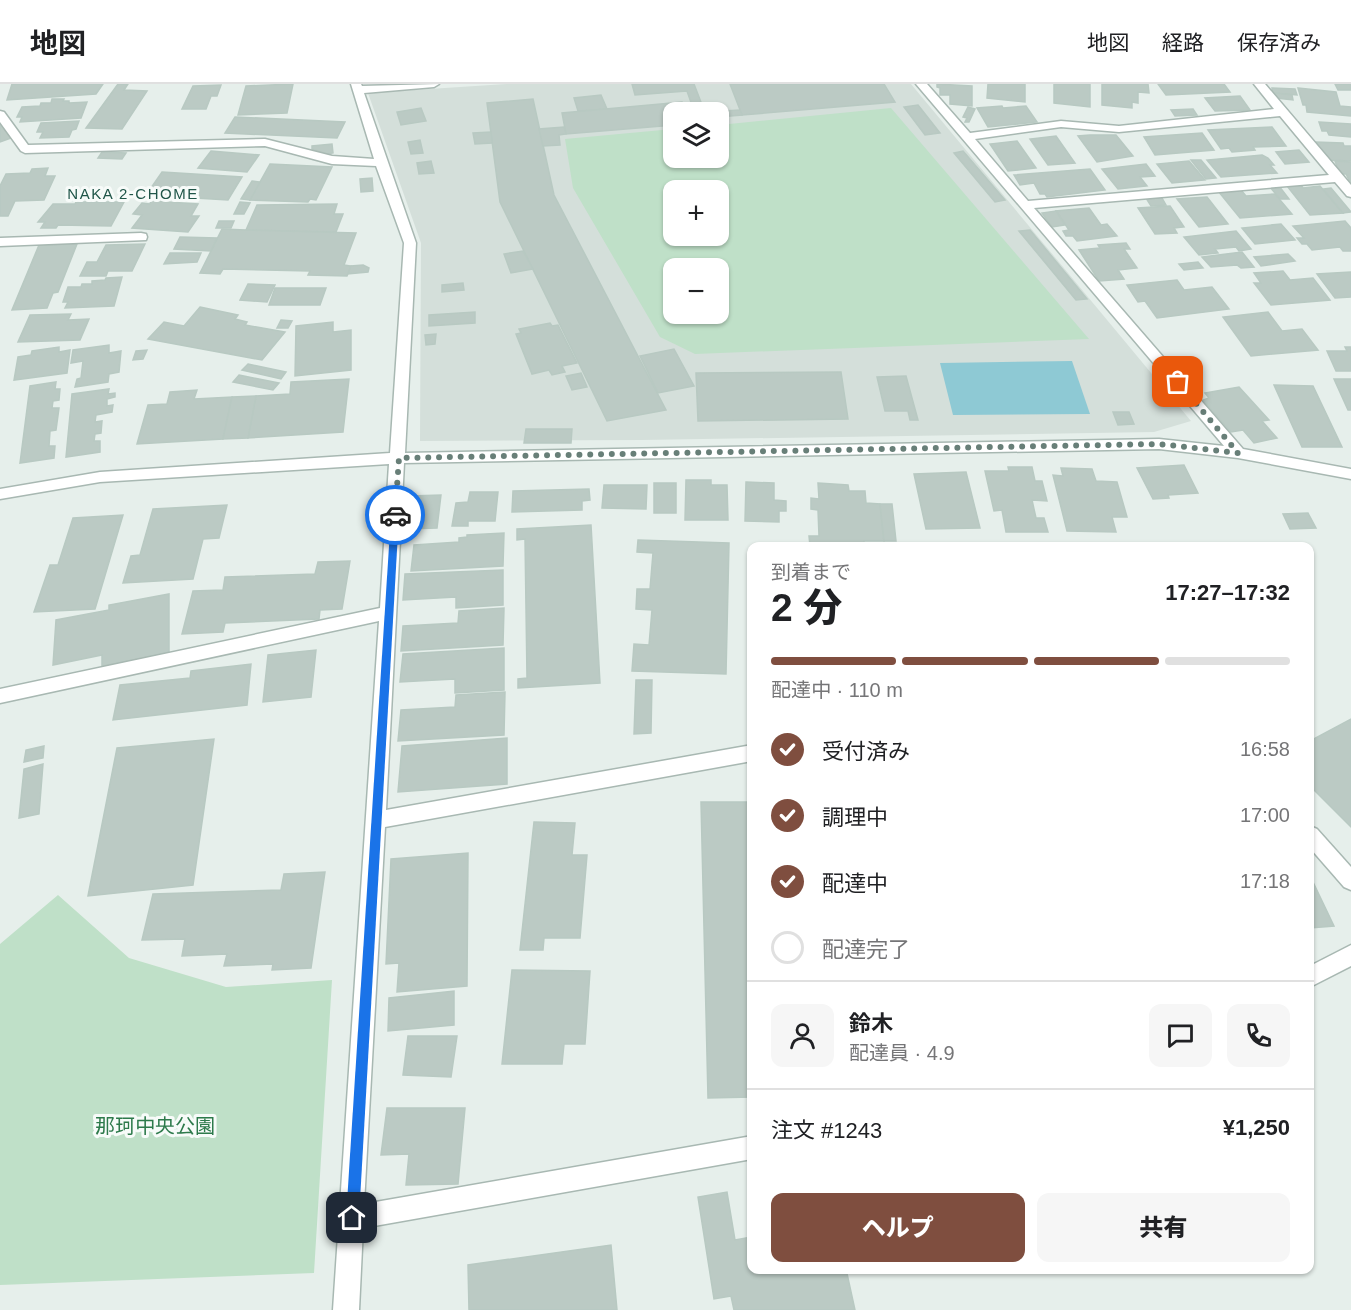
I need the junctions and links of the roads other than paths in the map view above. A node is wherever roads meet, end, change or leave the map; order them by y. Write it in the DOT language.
graph roads {
  1 [pos="434,84"];
  2 [pos="921,84"];
  3 [pos="1259,84"];
  4 [pos="357,87"];
  5 [pos="1281,112"];
  6 [pos="0,114"];
  7 [pos="968,137"];
  8 [pos="381,163"];
  9 [pos="1336,178"];
  10 [pos="1351,193"];
  11 [pos="1027,205"];
  12 [pos="141,237"];
  13 [pos="0,242"];
  14 [pos="1238,453"];
  15 [pos="399,458"];
  16 [pos="1351,474"];
  17 [pos="0,494"];
  18 [pos="388,613"];
  19 [pos="0,696"];
  20 [pos="747,754"];
  21 [pos="375,820"];
  22 [pos="1314,839"];
  23 [pos="1351,881"];
  24 [pos="1351,955"];
  25 [pos="1314,975"];
  26 [pos="747,1148"];
  27 [pos="352,1218"];
  28 [pos="346,1310"];
  1 -- 4 [label="street"];
  2 -- 7 [label="street"];
  3 -- 5 [label="street"];
  4 -- 8 [label="street"];
  5 -- 7 [label="street"];
  5 -- 9 [label="street"];
  6 -- 8 [label="street"];
  7 -- 11 [label="street"];
  8 -- 15 [label="street"];
  9 -- 10 [label="street"];
  9 -- 11 [label="street"];
  11 -- 14 [label="street"];
  12 -- 13 [label="street"];
  14 -- 15 [label="street"];
  14 -- 16 [label="street"];
  15 -- 17 [label="street"];
  15 -- 18 [label="street"];
  18 -- 19 [label="street"];
  18 -- 21 [label="street"];
  20 -- 21 [label="street"];
  21 -- 27 [label="street"];
  22 -- 23 [label="street"];
  24 -- 25 [label="street"];
  26 -- 27 [label="street"];
  27 -- 28 [label="street"];
}
